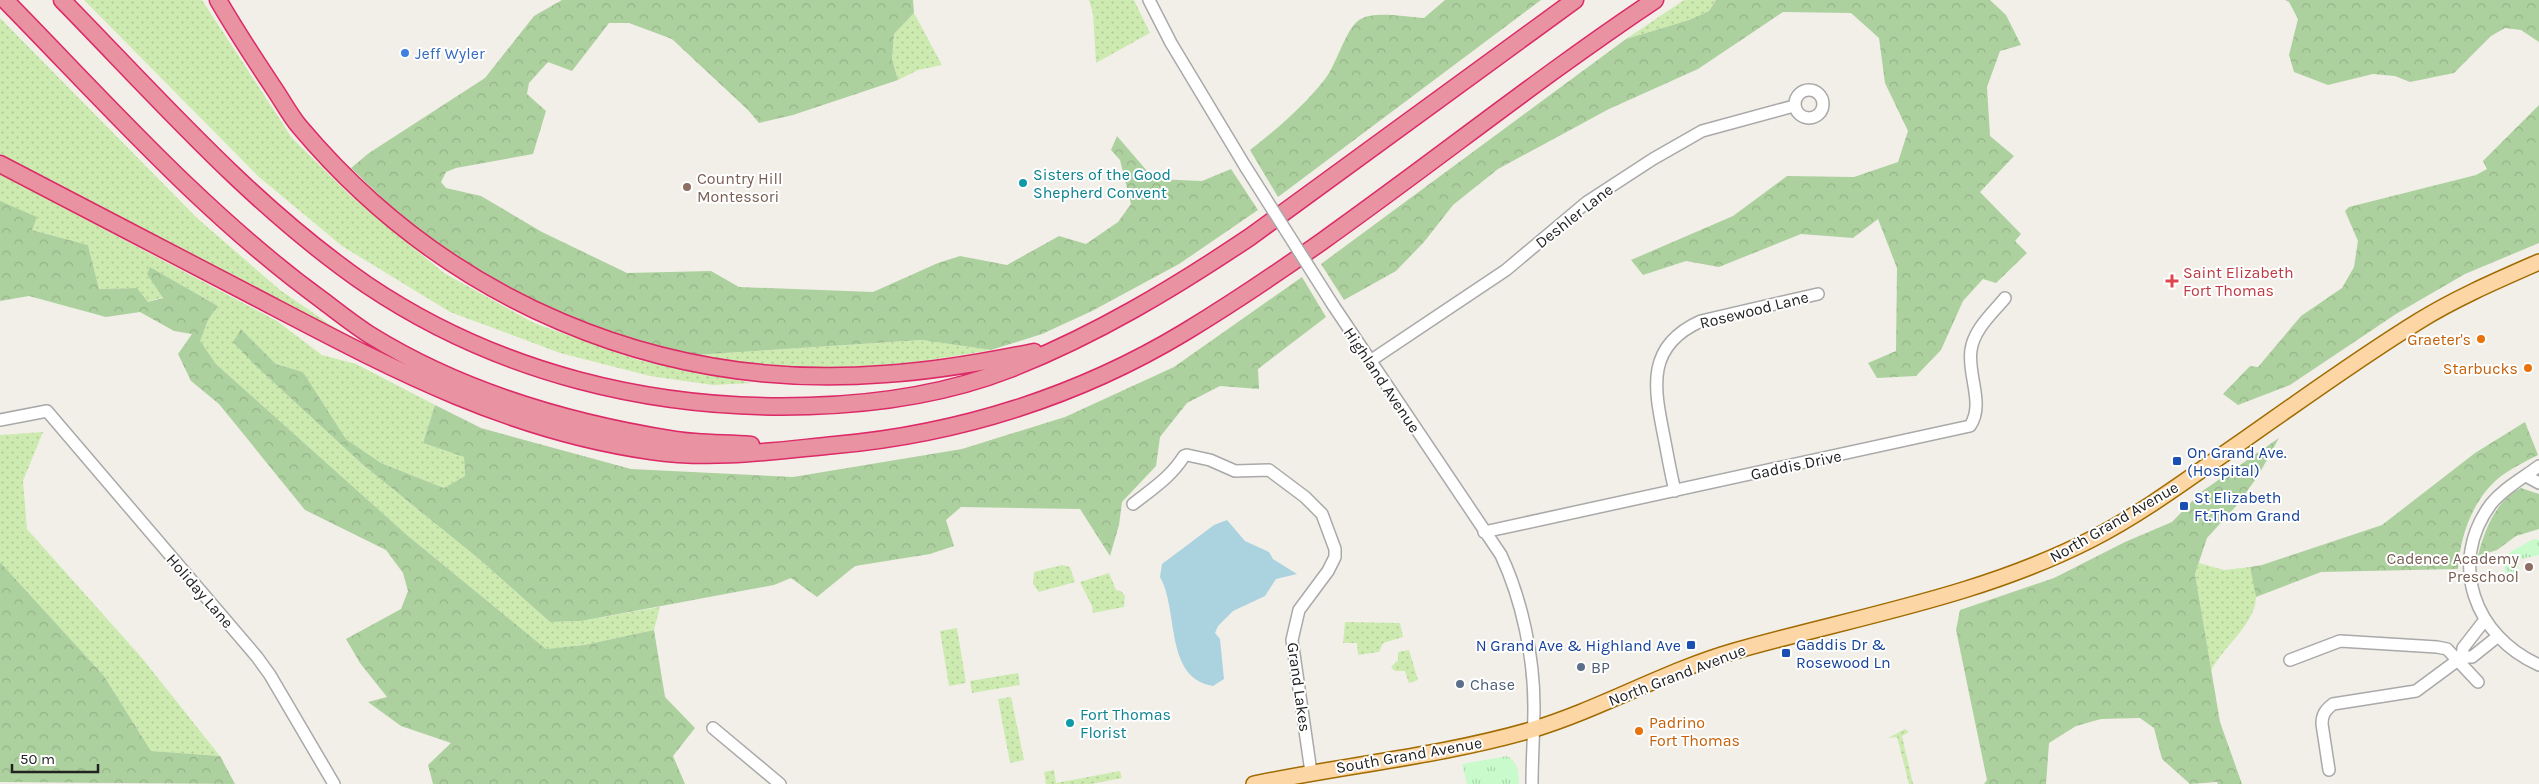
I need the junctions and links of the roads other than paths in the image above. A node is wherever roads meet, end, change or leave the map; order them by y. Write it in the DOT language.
graph roads {
  1 [pos="5,0"];
  2 [pos="62,0"];
  3 [pos="218,0"];
  4 [pos="1149,0"];
  5 [pos="1575,0"];
  6 [pos="1655,0"];
  7 [pos="1794,106"];
  8 [pos="0,164"];
  9 [pos="2539,262"];
  10 [pos="1818,294"];
  11 [pos="2005,298"];
  12 [pos="1063,346"];
  13 [pos="1370,361"];
  14 [pos="0,420"];
  15 [pos="826,446"];
  16 [pos="2539,466"];
  17 [pos="2526,476"];
  18 [pos="2539,484"];
  19 [pos="1675,491"];
  20 [pos="1133,504"];
  21 [pos="1484,532"];
  22 [pos="2484,621"];
  23 [pos="2497,637"];
  24 [pos="2460,659"];
  25 [pos="2290,660"];
  26 [pos="2539,665"];
  27 [pos="2478,682"];
  28 [pos="712,728"];
  29 [pos="1533,729"];
  30 [pos="2329,770"];
  31 [pos="1311,772"];
  32 [pos="334,784"];
  33 [pos="780,784"];
  34 [pos="1254,784"];
  35 [pos="1532,784"];
  1 -- 15 [label="highway"];
  2 -- 12 [label="highway"];
  3 -- 12 [label="highway"];
  4 -- 13 [label="street, Highland Avenue, bridge"];
  5 -- 12 [label="highway"];
  6 -- 15 [label="highway"];
  7 -- 13 [label="street, Deshler Lane"];
  8 -- 15 [label="highway"];
  9 -- 29 [label="main road, North Grand Avenue"];
  10 -- 19 [label="street, Rosewood Lane"];
  11 -- 19 [label="street, Gaddis Drive"];
  13 -- 21 [label="street, Highland Avenue"];
  14 -- 32 [label="street, Holiday Lane"];
  16 -- 17 [label="street"];
  17 -- 18 [label="street"];
  17 -- 22 [label="street"];
  19 -- 21 [label="street, Gaddis Drive"];
  20 -- 31 [label="street, Grand Lakes"];
  21 -- 29 [label="street, Highland Avenue"];
  22 -- 23 [label="street"];
  22 -- 24 [label="street"];
  23 -- 24 [label="street"];
  23 -- 26 [label="street"];
  24 -- 25 [label="street"];
  24 -- 27 [label="street"];
  24 -- 30 [label="street"];
  28 -- 33 [label="street"];
  29 -- 31 [label="main road, South Grand Avenue"];
  29 -- 35 [label="street, Highland Avenue"];
  31 -- 34 [label="main road, South Grand Avenue"];
}
